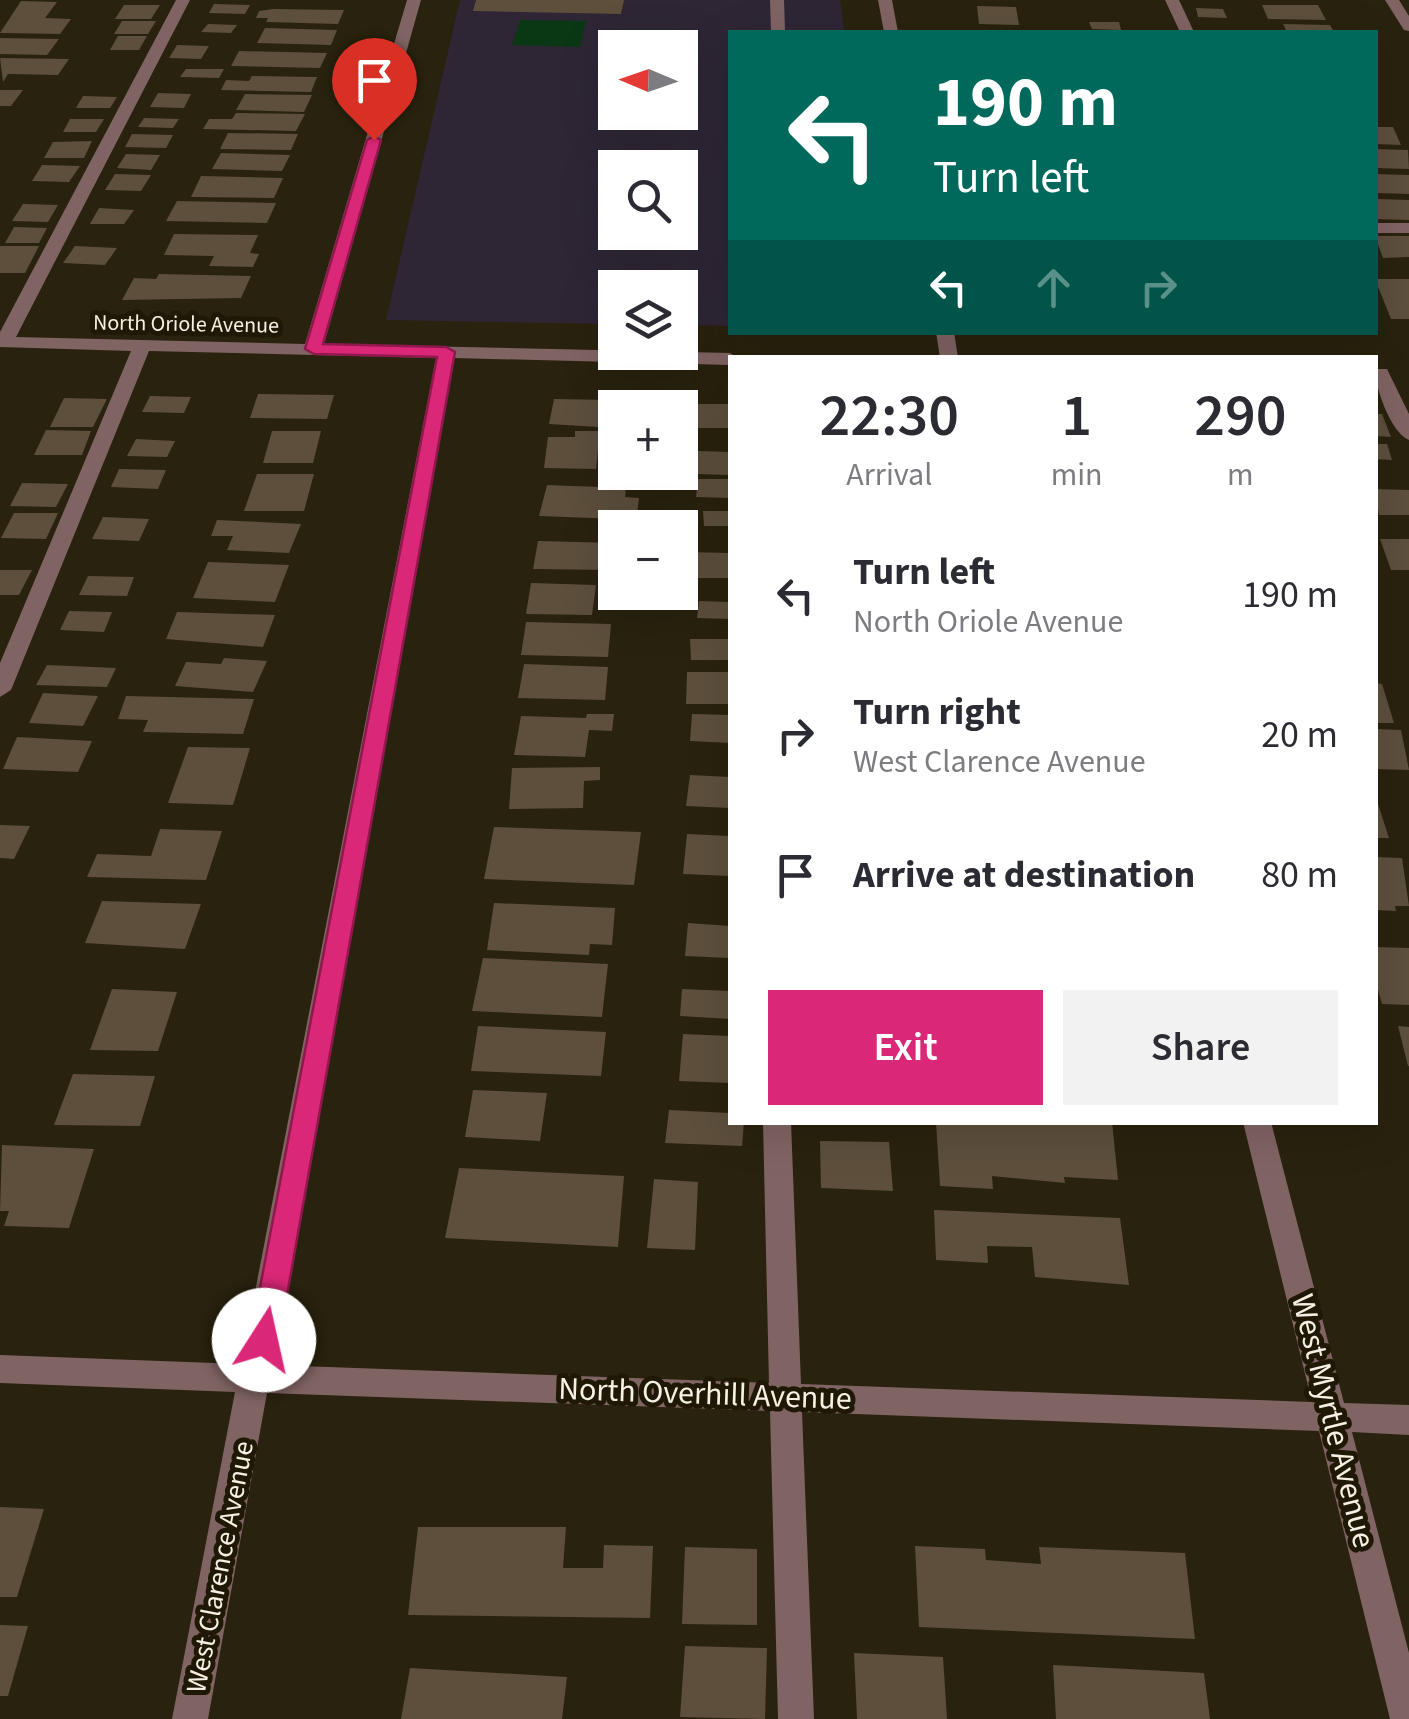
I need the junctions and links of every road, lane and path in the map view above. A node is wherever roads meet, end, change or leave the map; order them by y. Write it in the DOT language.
graph roads {
  1 [pos="183,0"];
  2 [pos="414,0"];
  3 [pos="777,0"];
  4 [pos="885,0"];
  5 [pos="1172,0"];
  6 [pos="1392,0"];
  7 [pos="1409,27"];
  8 [pos="778,30"];
  9 [pos="891,30"];
  10 [pos="1185,30"];
  11 [pos="1378,228"];
  12 [pos="1409,228"];
  13 [pos="2,342"];
  14 [pos="142,346"];
  15 [pos="314,349"];
  16 [pos="446,352"];
  17 [pos="728,359"];
  18 [pos="1378,373"];
  19 [pos="1409,374"];
  20 [pos="1409,434"];
  21 [pos="0,690"];
  22 [pos="778,1125"];
  23 [pos="1258,1125"];
  24 [pos="0,1369"];
  25 [pos="258,1378"];
  26 [pos="788,1398"];
  27 [pos="1332,1418"];
  28 [pos="1409,1420"];
  29 [pos="190,1719"];
  30 [pos="796,1719"];
  31 [pos="1408,1719"];
  1 -- 13 [label="street"];
  2 -- 15 [label="street"];
  3 -- 8 [label="street"];
  4 -- 9 [label="street"];
  5 -- 10 [label="street"];
  6 -- 7 [label="street"];
  11 -- 12 [label="street"];
  13 -- 14 [label="street, North Oriole Avenue"];
  14 -- 15 [label="street, North Oriole Avenue"];
  14 -- 21 [label="street"];
  15 -- 16 [label="street, North Oriole Avenue"];
  16 -- 17 [label="street, North Oriole Avenue"];
  16 -- 25 [label="street, West Clarence Avenue"];
  18 -- 19 [label="street"];
  18 -- 20 [label="street"];
  22 -- 26 [label="street"];
  23 -- 27 [label="street, West Myrtle Avenue"];
  24 -- 25 [label="street, North Overhill Avenue"];
  25 -- 26 [label="street, North Overhill Avenue"];
  25 -- 29 [label="street, West Clarence Avenue"];
  26 -- 27 [label="street, North Overhill Avenue"];
  26 -- 30 [label="street"];
  27 -- 28 [label="street, North Overhill Avenue"];
  27 -- 31 [label="street, West Myrtle Avenue"];
}
